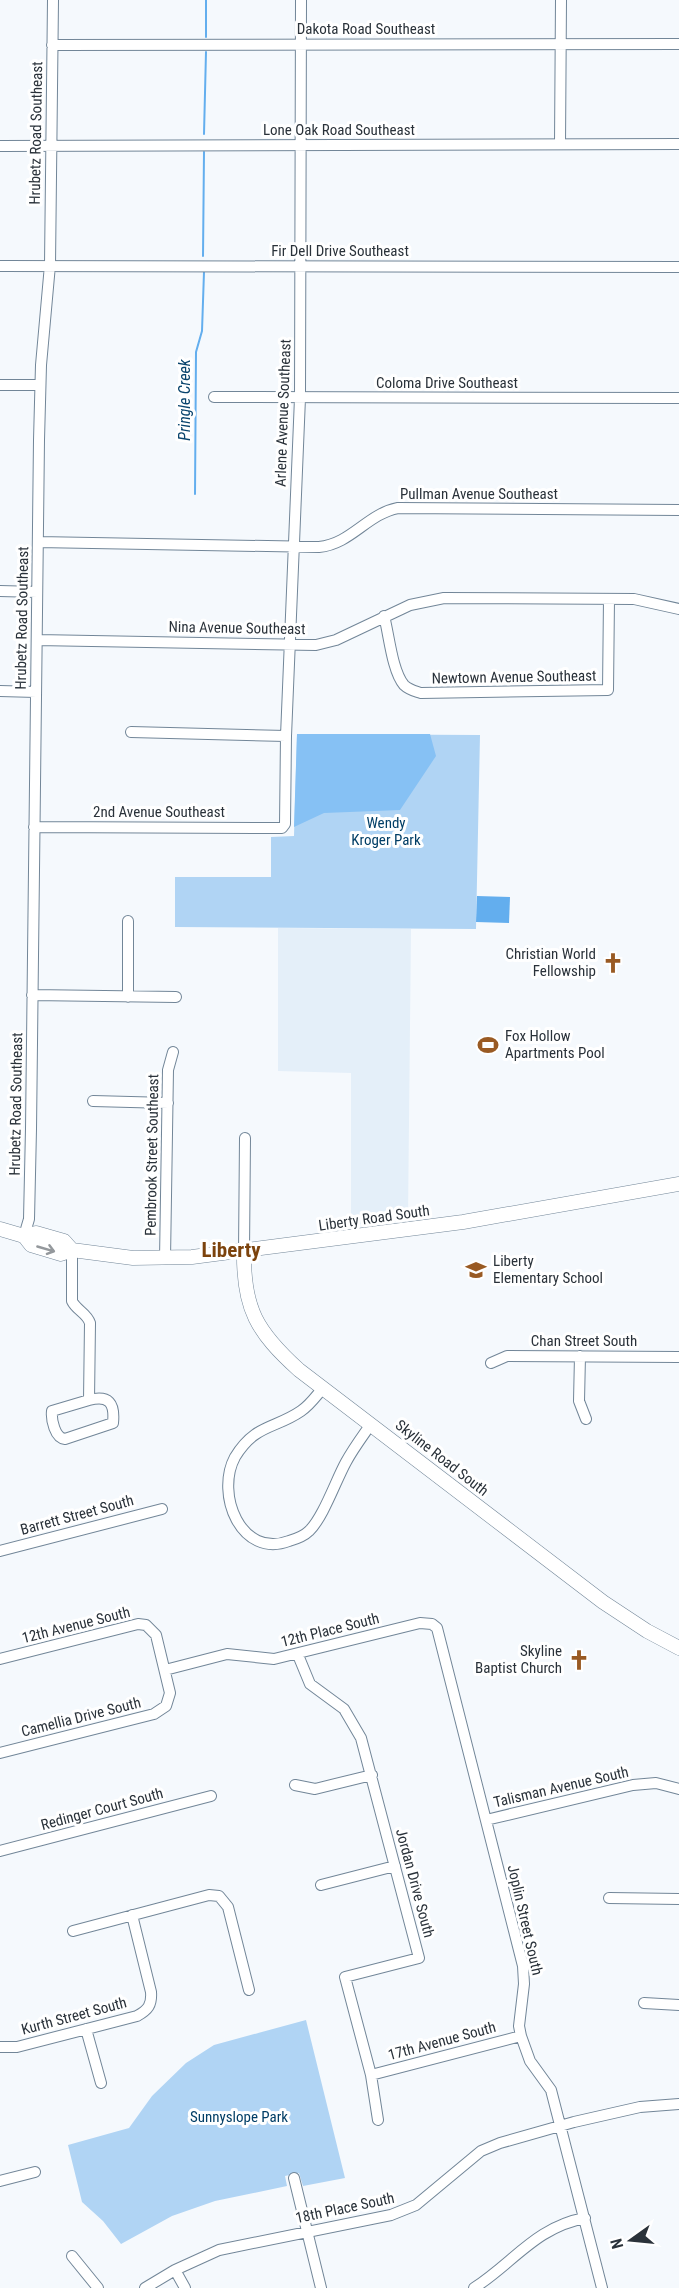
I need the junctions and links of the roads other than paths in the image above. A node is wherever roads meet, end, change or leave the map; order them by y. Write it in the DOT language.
graph roads {
  1 [pos="53,0"];
  2 [pos="301,0"];
  3 [pos="561,0"];
  4 [pos="561,43"];
  5 [pos="300,44"];
  6 [pos="679,44"];
  7 [pos="52,45"];
  8 [pos="560,144"];
  9 [pos="679,144"];
  10 [pos="300,145"];
  11 [pos="0,146"];
  12 [pos="51,146"];
  13 [pos="50,265"];
  14 [pos="0,266"];
  15 [pos="300,266"];
  16 [pos="679,267"];
  17 [pos="0,384"];
  18 [pos="40,385"];
  19 [pos="214,397"];
  20 [pos="300,398"];
  21 [pos="679,398"];
  22 [pos="679,510"];
  23 [pos="38,542"];
  24 [pos="293,548"];
  25 [pos="0,591"];
  26 [pos="37,592"];
  27 [pos="609,599"];
  28 [pos="679,609"];
  29 [pos="384,616"];
  30 [pos="37,640"];
  31 [pos="290,644"];
  32 [pos="0,691"];
  33 [pos="36,692"];
  34 [pos="131,732"];
  35 [pos="286,736"];
  36 [pos="34,827"];
  37 [pos="284,827"];
  38 [pos="128,921"];
  39 [pos="32,995"];
  40 [pos="128,996"];
  41 [pos="176,997"];
  42 [pos="173,1052"];
  43 [pos="93,1101"];
  44 [pos="168,1103"];
  45 [pos="245,1138"];
  46 [pos="679,1184"];
  47 [pos="0,1229"];
  48 [pos="24,1236"];
  49 [pos="72,1250"];
  50 [pos="244,1251"];
  51 [pos="165,1259"];
  52 [pos="580,1356"];
  53 [pos="679,1357"];
  54 [pos="491,1363"];
  55 [pos="323,1388"];
  56 [pos="89,1400"];
  57 [pos="586,1419"];
  58 [pos="371,1424"];
  59 [pos="162,1509"];
  60 [pos="0,1551"];
  61 [pos="432,1624"];
  62 [pos="679,1648"];
  63 [pos="298,1655"];
  64 [pos="0,1659"];
  65 [pos="165,1670"];
  66 [pos="0,1753"];
  67 [pos="372,1774"];
  68 [pos="295,1785"];
  69 [pos="679,1789"];
  70 [pos="211,1796"];
  71 [pos="486,1820"];
  72 [pos="0,1851"];
  73 [pos="395,1866"];
  74 [pos="321,1885"];
  75 [pos="609,1898"];
  76 [pos="679,1899"];
  77 [pos="132,1916"];
  78 [pos="73,1931"];
  79 [pos="249,1990"];
  80 [pos="644,2003"];
  81 [pos="679,2005"];
  82 [pos="86,2029"];
  83 [pos="521,2036"];
  84 [pos="0,2047"];
  85 [pos="371,2075"];
  86 [pos="101,2083"];
  87 [pos="679,2104"];
  88 [pos="378,2120"];
  89 [pos="561,2126"];
  90 [pos="35,2172"];
  91 [pos="294,2178"];
  92 [pos="0,2181"];
  93 [pos="585,2218"];
  94 [pos="307,2231"];
  95 [pos="72,2256"];
  96 [pos="175,2270"];
  97 [pos="98,2288"];
  98 [pos="145,2288"];
  99 [pos="184,2288"];
  100 [pos="321,2288"];
  101 [pos="474,2288"];
  102 [pos="602,2288"];
  1 -- 7 [label="street, Hrubetz Road Southeast"];
  2 -- 5 [label="street, Arlene Avenue Southeast"];
  3 -- 4 [label="street"];
  4 -- 5 [label="street, Dakota Road Southeast"];
  4 -- 6 [label="street, Dakota Road Southeast"];
  4 -- 8 [label="street"];
  5 -- 7 [label="street, Dakota Road Southeast"];
  5 -- 10 [label="street, Arlene Avenue Southeast"];
  7 -- 12 [label="street, Hrubetz Road Southeast"];
  8 -- 9 [label="street, Lone Oak Road Southeast"];
  8 -- 10 [label="street, Lone Oak Road Southeast"];
  10 -- 12 [label="street, Lone Oak Road Southeast"];
  10 -- 15 [label="street, Arlene Avenue Southeast"];
  11 -- 12 [label="street, Lone Oak Road Southeast"];
  12 -- 13 [label="street, Hrubetz Road Southeast"];
  13 -- 14 [label="street, Fir Dell Drive Southeast"];
  13 -- 15 [label="street, Fir Dell Drive Southeast"];
  13 -- 18 [label="street, Hrubetz Road Southeast"];
  15 -- 16 [label="street, Fir Dell Drive Southeast"];
  15 -- 20 [label="street, Arlene Avenue Southeast"];
  17 -- 18 [label="street"];
  18 -- 23 [label="street, Hrubetz Road Southeast"];
  19 -- 20 [label="street, Coloma Drive Southeast"];
  20 -- 21 [label="street, Coloma Drive Southeast"];
  20 -- 24 [label="street, Arlene Avenue Southeast"];
  22 -- 24 [label="street, Pullman Avenue Southeast"];
  23 -- 24 [label="street, Pullman Avenue Southeast"];
  23 -- 26 [label="street, Hrubetz Road Southeast"];
  24 -- 31 [label="street, Arlene Avenue Southeast"];
  25 -- 26 [label="street"];
  26 -- 30 [label="street, Hrubetz Road Southeast"];
  27 -- 28 [label="street, Nina Avenue Southeast"];
  27 -- 29 [label="street, Nina Avenue Southeast"];
  27 -- 29 [label="street, Newtown Avenue Southeast"];
  29 -- 31 [label="street, Nina Avenue Southeast"];
  30 -- 31 [label="street, Nina Avenue Southeast"];
  30 -- 33 [label="street, Hrubetz Road Southeast"];
  31 -- 35 [label="street, Arlene Avenue Southeast"];
  32 -- 33 [label="street"];
  33 -- 36 [label="street, Hrubetz Road Southeast"];
  34 -- 35 [label="street"];
  35 -- 37 [label="street, Arlene Avenue Southeast"];
  36 -- 37 [label="street, 2nd Avenue Southeast"];
  36 -- 39 [label="street, Hrubetz Road Southeast"];
  38 -- 40 [label="street"];
  39 -- 40 [label="street"];
  39 -- 48 [label="street, Hrubetz Road Southeast"];
  40 -- 41 [label="street"];
  42 -- 44 [label="street, Pembrook Street Southeast"];
  43 -- 44 [label="street"];
  44 -- 51 [label="street, Pembrook Street Southeast"];
  45 -- 50 [label="street"];
  46 -- 50 [label="main road, Liberty Road South"];
  47 -- 48 [label="main road, Liberty Road South"];
  48 -- 49 [label="main road, Liberty Road South"];
  49 -- 51 [label="main road, Liberty Road South"];
  49 -- 56 [label="street"];
  50 -- 51 [label="main road, Liberty Road South"];
  50 -- 55 [label="main road, Skyline Road South"];
  52 -- 53 [label="street, Chan Street South"];
  52 -- 54 [label="street, Chan Street South"];
  52 -- 57 [label="street"];
  55 -- 58 [label="main road, Skyline Road South"];
  55 -- 58 [label="street"];
  56 -- 56 [label="street"];
  58 -- 62 [label="main road, Skyline Road South"];
  59 -- 60 [label="street, Barrett Street South"];
  61 -- 63 [label="street, 12th Place South"];
  61 -- 71 [label="street, Joplin Street South"];
  63 -- 65 [label="street, 12th Place South"];
  63 -- 67 [label="street, Jordan Drive South"];
  64 -- 65 [label="street, 12th Avenue South"];
  65 -- 66 [label="street, Camellia Drive South"];
  67 -- 68 [label="street"];
  67 -- 73 [label="street, Jordan Drive South"];
  69 -- 71 [label="street, Talisman Avenue South"];
  70 -- 72 [label="street, Redinger Court South"];
  71 -- 83 [label="street, Joplin Street South"];
  73 -- 74 [label="street"];
  73 -- 85 [label="street, Jordan Drive South"];
  75 -- 76 [label="street"];
  77 -- 78 [label="street"];
  77 -- 79 [label="street"];
  77 -- 82 [label="street, Kurth Street South"];
  80 -- 81 [label="street"];
  82 -- 84 [label="street, Kurth Street South"];
  82 -- 86 [label="street"];
  83 -- 85 [label="street, 17th Avenue South"];
  83 -- 89 [label="street, Joplin Street South"];
  85 -- 88 [label="street, Jordan Drive South"];
  87 -- 89 [label="street, 18th Place South"];
  89 -- 93 [label="street, Joplin Street South"];
  89 -- 94 [label="street, 18th Place South"];
  90 -- 92 [label="street"];
  91 -- 94 [label="street"];
  93 -- 101 [label="street"];
  93 -- 102 [label="street, Joplin Street South"];
  94 -- 96 [label="street, 18th Place South"];
  94 -- 100 [label="street"];
  95 -- 97 [label="street"];
  96 -- 98 [label="street, 18th Place South"];
  96 -- 99 [label="street"];
}
